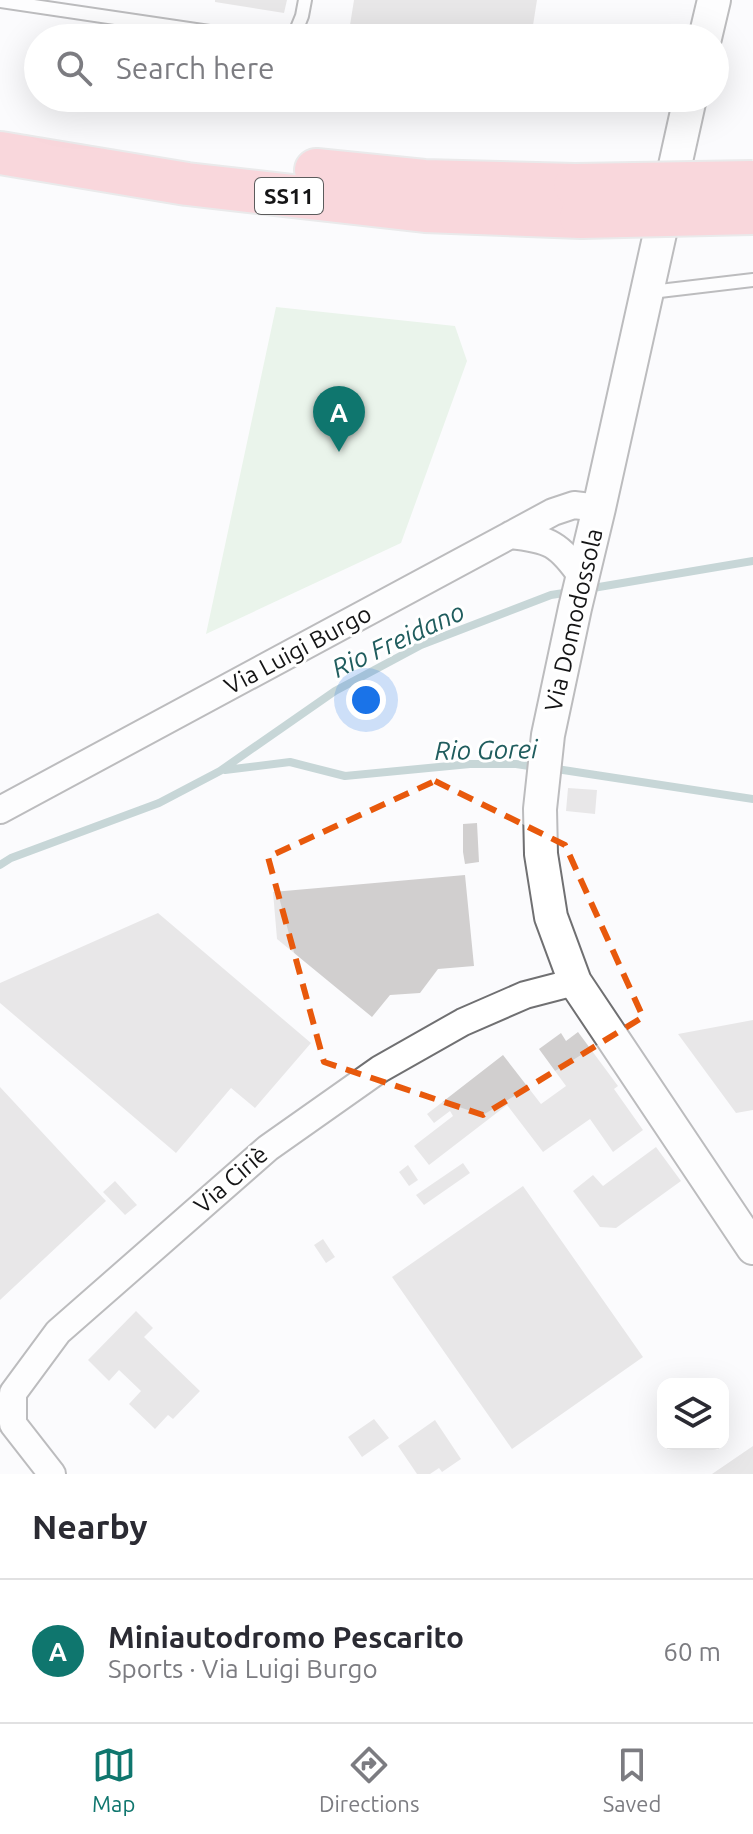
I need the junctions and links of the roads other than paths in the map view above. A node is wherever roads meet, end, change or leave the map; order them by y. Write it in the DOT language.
graph roads {
  1 [pos="305,0"];
  2 [pos="714,0"];
  3 [pos="0,1"];
  4 [pos="155,24"];
  5 [pos="299,24"];
  6 [pos="708,24"];
  7 [pos="687,112"];
  8 [pos="0,126"];
  9 [pos="0,153"];
  10 [pos="753,182"];
  11 [pos="578,201"];
  12 [pos="753,213"];
  13 [pos="753,280"];
  14 [pos="647,292"];
  15 [pos="599,508"];
  16 [pos="510,535"];
  17 [pos="579,589"];
  18 [pos="0,810"];
  19 [pos="575,982"];
  20 [pos="753,1248"];
  21 [pos="52,1474"];
  1 -- 5 [label="lane"];
  2 -- 6 [label="street"];
  3 -- 4 [label="lane"];
  7 -- 14 [label="street, Via Domodossola"];
  8 -- 11 [label="highway, SS11"];
  9 -- 11 [label="highway, SS11"];
  10 -- 11 [label="highway, bridge"];
  11 -- 12 [label="highway, bridge"];
  13 -- 14 [label="lane"];
  14 -- 15 [label="street, Via Domodossola"];
  15 -- 16 [label="street, Via Luigi Burgo"];
  15 -- 17 [label="street, Via Domodossola"];
  16 -- 17 [label="street"];
  16 -- 18 [label="street, Via Luigi Burgo"];
  17 -- 19 [label="street, Via Domodossola"];
  19 -- 20 [label="street, Via Domodossola"];
  19 -- 21 [label="street, Via Ciriè"];
}
